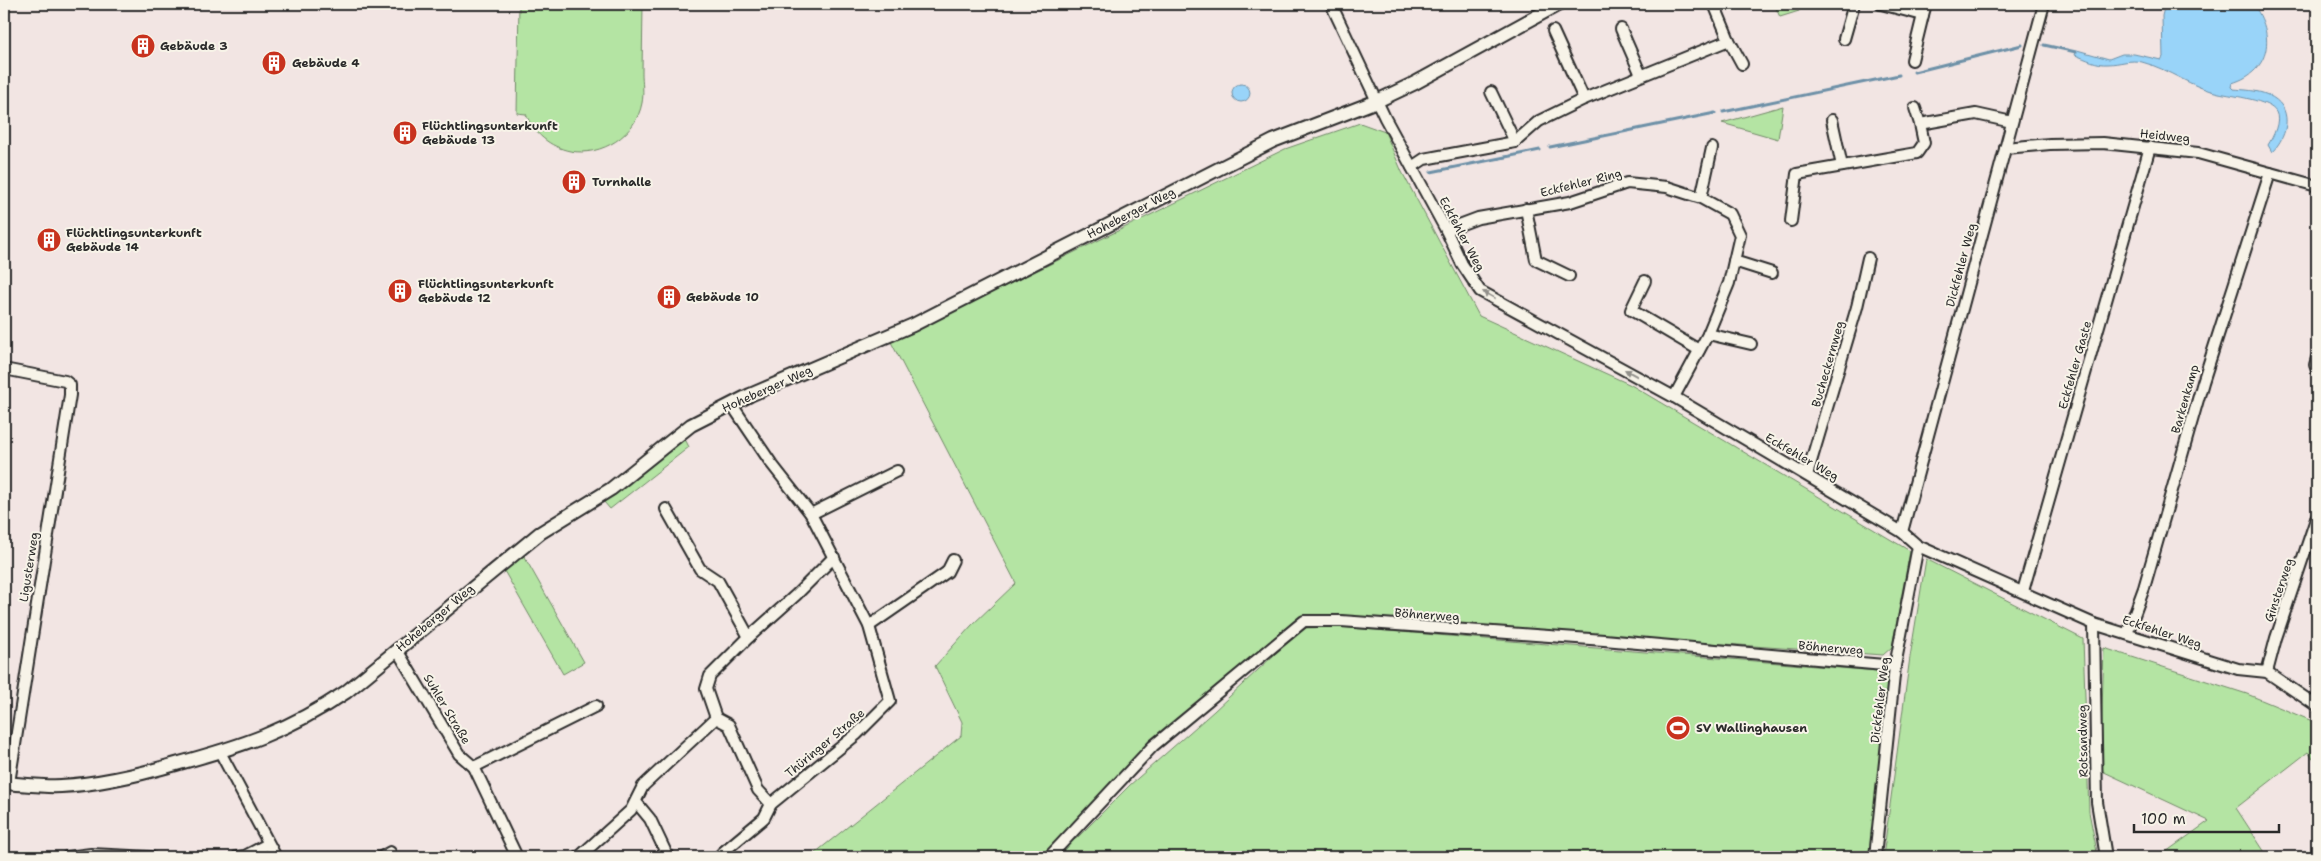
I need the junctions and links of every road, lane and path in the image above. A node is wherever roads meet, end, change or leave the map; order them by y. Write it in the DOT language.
graph roads {
  1 [pos="1331,4"];
  2 [pos="1559,4"];
  3 [pos="1714,4"];
  4 [pos="1854,4"];
  5 [pos="1881,4"];
  6 [pos="1926,4"];
  7 [pos="2044,4"];
  8 [pos="1923,15"];
  9 [pos="1620,29"];
  10 [pos="1553,31"];
  11 [pos="1844,39"];
  12 [pos="1729,40"];
  13 [pos="1912,60"];
  14 [pos="1742,64"];
  15 [pos="1641,76"];
  16 [pos="1491,92"];
  17 [pos="1584,100"];
  18 [pos="1377,101"];
  19 [pos="1915,108"];
  20 [pos="1832,120"];
  21 [pos="2012,122"];
  22 [pos="1920,124"];
  23 [pos="1515,142"];
  24 [pos="2150,147"];
  25 [pos="1712,148"];
  26 [pos="2005,148"];
  27 [pos="1842,166"];
  28 [pos="1412,167"];
  29 [pos="2270,173"];
  30 [pos="2317,186"];
  31 [pos="1701,198"];
  32 [pos="1526,209"];
  33 [pos="1791,221"];
  34 [pos="1446,230"];
  35 [pos="1868,258"];
  36 [pos="1734,262"];
  37 [pos="1772,273"];
  38 [pos="1569,276"];
  39 [pos="1645,281"];
  40 [pos="1708,334"];
  41 [pos="1751,344"];
  42 [pos="1699,350"];
  43 [pos="2317,358"];
  44 [pos="4,369"];
  45 [pos="2317,370"];
  46 [pos="1674,396"];
  47 [pos="732,405"];
  48 [pos="897,471"];
  49 [pos="1807,475"];
  50 [pos="666,509"];
  51 [pos="811,514"];
  52 [pos="2317,516"];
  53 [pos="1902,532"];
  54 [pos="1918,546"];
  55 [pos="834,557"];
  56 [pos="952,560"];
  57 [pos="2023,591"];
  58 [pos="2094,624"];
  59 [pos="869,626"];
  60 [pos="2127,634"];
  61 [pos="749,637"];
  62 [pos="397,650"];
  63 [pos="1895,666"];
  64 [pos="2267,672"];
  65 [pos="596,706"];
  66 [pos="2317,706"];
  67 [pos="716,718"];
  68 [pos="220,752"];
  69 [pos="474,767"];
  70 [pos="6,783"];
  71 [pos="636,802"];
  72 [pos="771,804"];
  73 [pos="268,844"];
  74 [pos="390,852"];
  75 [pos="722,853"];
  76 [pos="67,857"];
  77 [pos="150,857"];
  78 [pos="237,857"];
  79 [pos="276,857"];
  80 [pos="381,857"];
  81 [pos="517,857"];
  82 [pos="579,857"];
  83 [pos="668,857"];
  84 [pos="1049,857"];
  85 [pos="1875,857"];
  86 [pos="2106,857"];
  1 -- 18 [label="street, Eckfehler Weg"];
  2 -- 18 [label="street, Hoheberger Weg"];
  3 -- 12 [label="street"];
  4 -- 11 [label="street"];
  5 -- 8 [label="street"];
  6 -- 8 [label="street"];
  7 -- 21 [label="street, Dickfehler Weg"];
  8 -- 13 [label="street"];
  9 -- 15 [label="street"];
  10 -- 17 [label="street"];
  12 -- 14 [label="street"];
  12 -- 15 [label="street"];
  15 -- 17 [label="street"];
  16 -- 23 [label="street"];
  17 -- 23 [label="street"];
  18 -- 28 [label="street, Eckfehler Weg"];
  18 -- 47 [label="street, Hoheberger Weg"];
  19 -- 22 [label="street"];
  20 -- 27 [label="street"];
  21 -- 22 [label="street"];
  21 -- 26 [label="street, Dickfehler Weg"];
  22 -- 27 [label="street"];
  23 -- 28 [label="street"];
  24 -- 26 [label="street, Heidweg"];
  24 -- 29 [label="street, Heidweg"];
  24 -- 57 [label="street, Eckfehler Gaste"];
  25 -- 31 [label="street"];
  26 -- 53 [label="street, Dickfehler Weg"];
  27 -- 33 [label="street"];
  28 -- 34 [label="street, Eckfehler Weg"];
  29 -- 30 [label="street, Heidweg"];
  29 -- 60 [label="street, Barkenkamp"];
  31 -- 32 [label="street, Eckfehler Ring"];
  31 -- 36 [label="street, Eckfehler Ring"];
  32 -- 34 [label="street, Eckfehler Ring"];
  32 -- 38 [label="street, Eckfehler Ring"];
  46 -- 34 [label="street, Eckfehler Weg, one-way"];
  35 -- 49 [label="street, Bucheckernweg"];
  36 -- 37 [label="street"];
  36 -- 40 [label="street, Eckfehler Ring"];
  39 -- 42 [label="street"];
  40 -- 41 [label="street"];
  40 -- 42 [label="street, Eckfehler Ring"];
  42 -- 46 [label="street, Eckfehler Ring"];
  43 -- 45 [label="street"];
  44 -- 70 [label="street, Ligusterweg"];
  46 -- 49 [label="street, Eckfehler Weg"];
  47 -- 51 [label="street, Thüringer Straße"];
  47 -- 62 [label="street, Hoheberger Weg"];
  48 -- 51 [label="street"];
  49 -- 53 [label="street, Eckfehler Weg"];
  50 -- 61 [label="street"];
  51 -- 55 [label="street, Thüringer Straße"];
  52 -- 64 [label="street, Ginsterweg"];
  53 -- 54 [label="street, Eckfehler Weg"];
  54 -- 57 [label="street, Eckfehler Weg"];
  54 -- 63 [label="street, Dickfehler Weg"];
  55 -- 59 [label="street, Thüringer Straße"];
  55 -- 61 [label="street"];
  56 -- 59 [label="street"];
  57 -- 58 [label="street, Eckfehler Weg"];
  58 -- 60 [label="street, Eckfehler Weg"];
  58 -- 86 [label="street, Rotsandweg"];
  59 -- 72 [label="street, Thüringer Straße"];
  60 -- 64 [label="street, Eckfehler Weg"];
  61 -- 67 [label="street"];
  62 -- 68 [label="street, Hoheberger Weg"];
  62 -- 69 [label="street, Suhler Straße"];
  63 -- 84 [label="street, Böhnerweg"];
  63 -- 85 [label="street, Dickfehler Weg"];
  64 -- 66 [label="street, Eckfehler Weg"];
  65 -- 69 [label="street"];
  67 -- 71 [label="street"];
  67 -- 72 [label="street"];
  68 -- 70 [label="street, Hoheberger Weg"];
  68 -- 73 [label="street"];
  69 -- 81 [label="street, Suhler Straße"];
  71 -- 82 [label="street"];
  71 -- 83 [label="street"];
  72 -- 75 [label="street, Thüringer Straße"];
  73 -- 78 [label="street"];
  73 -- 79 [label="street"];
  74 -- 80 [label="street"];
  76 -- 77 [label="street"];
}
